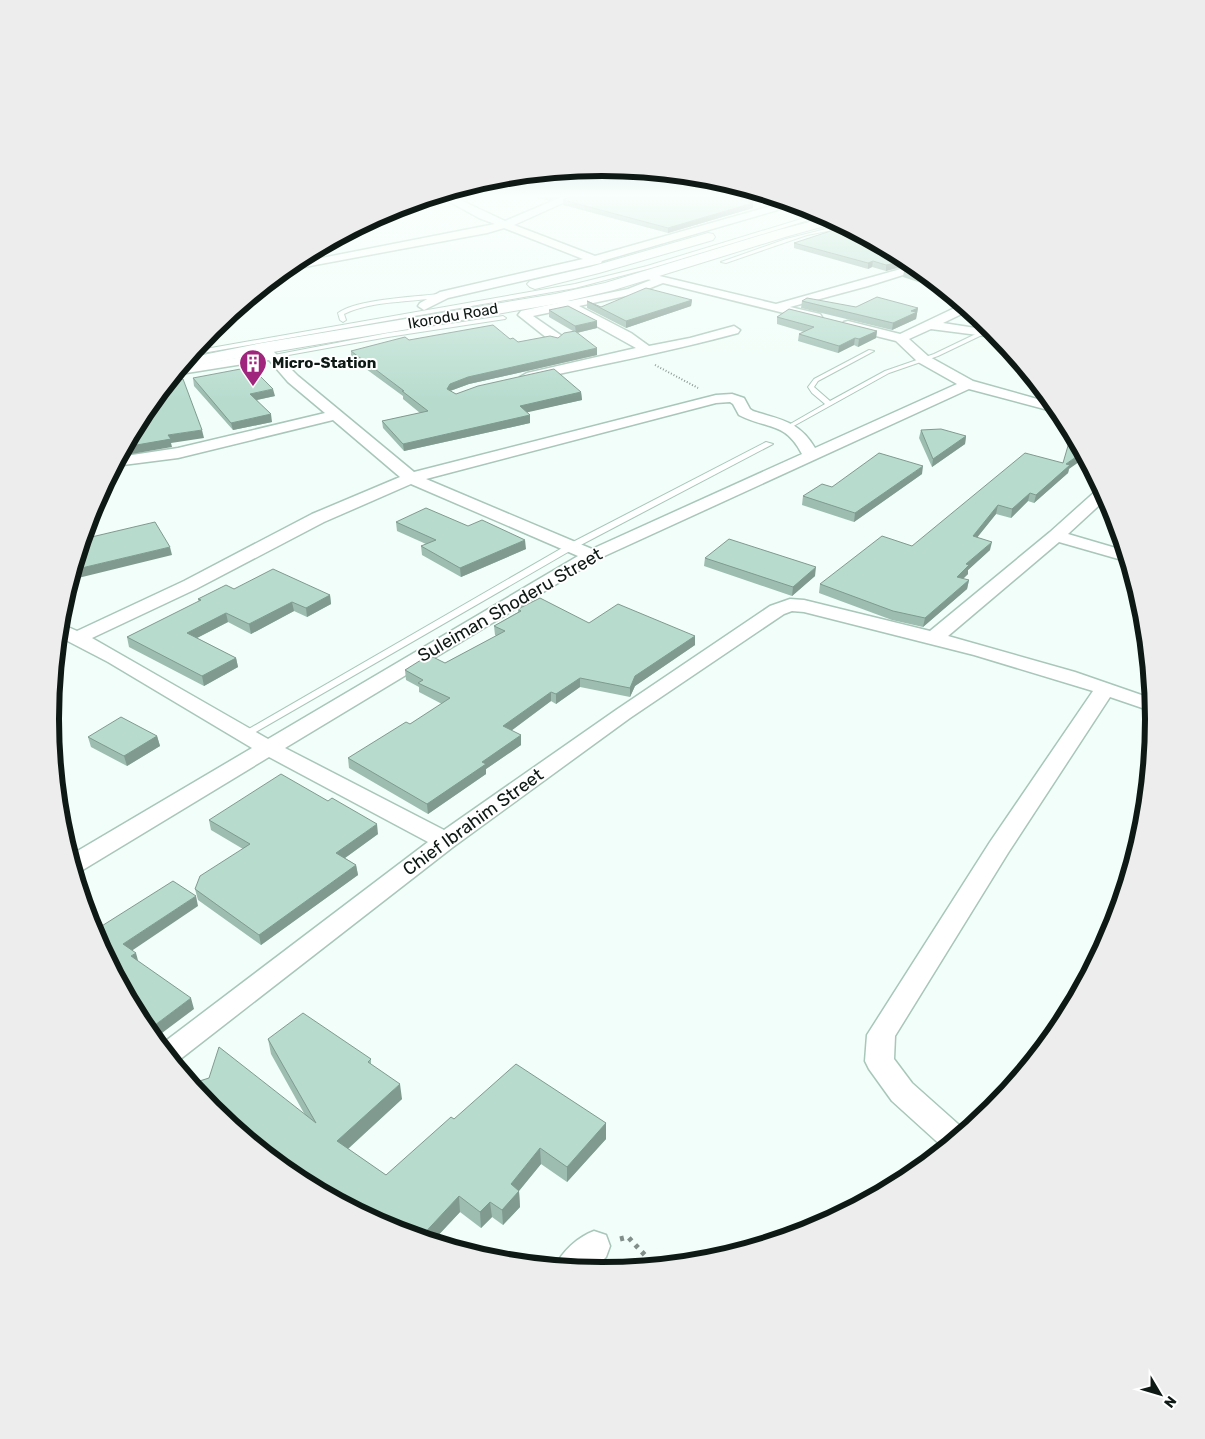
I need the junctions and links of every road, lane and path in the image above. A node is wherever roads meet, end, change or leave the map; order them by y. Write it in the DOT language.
graph roads {
  1 [pos="596,264"];
  2 [pos="600,264"];
  3 [pos="655,264"];
  4 [pos="694,264"];
  5 [pos="909,270"];
  6 [pos="654,278"];
  7 [pos="554,294"];
  8 [pos="439,296"];
  9 [pos="424,306"];
  10 [pos="778,307"];
  11 [pos="960,310"];
  12 [pos="503,318"];
  13 [pos="343,320"];
  14 [pos="930,325"];
  15 [pos="734,330"];
  16 [pos="982,333"];
  17 [pos="986,334"];
  18 [pos="901,338"];
  19 [pos="557,339"];
  20 [pos="211,343"];
  21 [pos="203,351"];
  22 [pos="648,351"];
  23 [pos="871,351"];
  24 [pos="267,352"];
  25 [pos="632,353"];
  26 [pos="923,359"];
  27 [pos="193,363"];
  28 [pos="187,370"];
  29 [pos="515,380"];
  30 [pos="968,384"];
  31 [pos="716,399"];
  32 [pos="829,404"];
  33 [pos="1047,406"];
  34 [pos="336,415"];
  35 [pos="788,427"];
  36 [pos="769,444"];
  37 [pos="811,455"];
  38 [pos="125,461"];
  39 [pos="411,478"];
  40 [pos="1098,497"];
  41 [pos="1056,536"];
  42 [pos="572,546"];
  43 [pos="592,554"];
  44 [pos="1120,555"];
  45 [pos="68,633"];
  46 [pos="934,637"];
  47 [pos="1106,688"];
  48 [pos="1146,703"];
  49 [pos="245,734"];
  50 [pos="268,748"];
  51 [pos="446,841"];
  52 [pos="78,862"];
  53 [pos="171,1052"];
  54 [pos="952,1136"];
  55 [pos="594,1246"];
  56 [pos="650,1261"];
  57 [pos="578,1262"];
  1 -- 8 [label="street"];
  2 -- 7 [label="highway, Ikorodu Road"];
  3 -- 7 [label="lane"];
  4 -- 6 [label="highway, Ikorodu Road"];
  5 -- 10 [label="street"];
  6 -- 7 [label="highway, Ikorodu Road"];
  6 -- 7 [label="street"];
  6 -- 10 [label="street"];
  7 -- 9 [label="highway, Ikorodu Road"];
  7 -- 19 [label="street"];
  7 -- 21 [label="lane"];
  7 -- 22 [label="street"];
  7 -- 24 [label="highway, Ikorodu Road"];
  8 -- 9 [label="street"];
  8 -- 13 [label="lane"];
  9 -- 13 [label="highway, Ikorodu Road"];
  10 -- 18 [label="street"];
  11 -- 14 [label="street"];
  12 -- 24 [label="lane"];
  13 -- 20 [label="highway, Ikorodu Road"];
  14 -- 16 [label="street"];
  14 -- 18 [label="street"];
  15 -- 22 [label="street"];
  16 -- 17 [label="street"];
  16 -- 26 [label="lane"];
  18 -- 26 [label="street"];
  22 -- 25 [label="street"];
  23 -- 32 [label="lane"];
  24 -- 27 [label="highway, Ikorodu Road"];
  24 -- 28 [label="street"];
  24 -- 34 [label="street"];
  25 -- 29 [label="street"];
  25 -- 31 [label="path"];
  26 -- 30 [label="street"];
  26 -- 32 [label="lane"];
  30 -- 33 [label="street"];
  30 -- 37 [label="street, Suleiman Shoderu Street"];
  31 -- 35 [label="street"];
  31 -- 39 [label="street"];
  32 -- 35 [label="lane"];
  34 -- 38 [label="street"];
  34 -- 39 [label="street"];
  35 -- 37 [label="street"];
  36 -- 42 [label="lane"];
  37 -- 43 [label="street, Suleiman Shoderu Street"];
  39 -- 42 [label="street"];
  39 -- 45 [label="street"];
  40 -- 41 [label="street"];
  41 -- 44 [label="street"];
  41 -- 46 [label="street"];
  42 -- 43 [label="street"];
  42 -- 49 [label="lane"];
  43 -- 50 [label="street, Suleiman Shoderu Street"];
  45 -- 49 [label="street"];
  46 -- 47 [label="street"];
  46 -- 51 [label="street, Chief Ibrahim Street"];
  47 -- 48 [label="street"];
  47 -- 54 [label="street"];
  49 -- 50 [label="street"];
  50 -- 51 [label="street"];
  50 -- 52 [label="street, Suleiman Shoderu Street"];
  51 -- 53 [label="street, Chief Ibrahim Street"];
  55 -- 56 [label="path"];
  55 -- 57 [label="street"];
}
